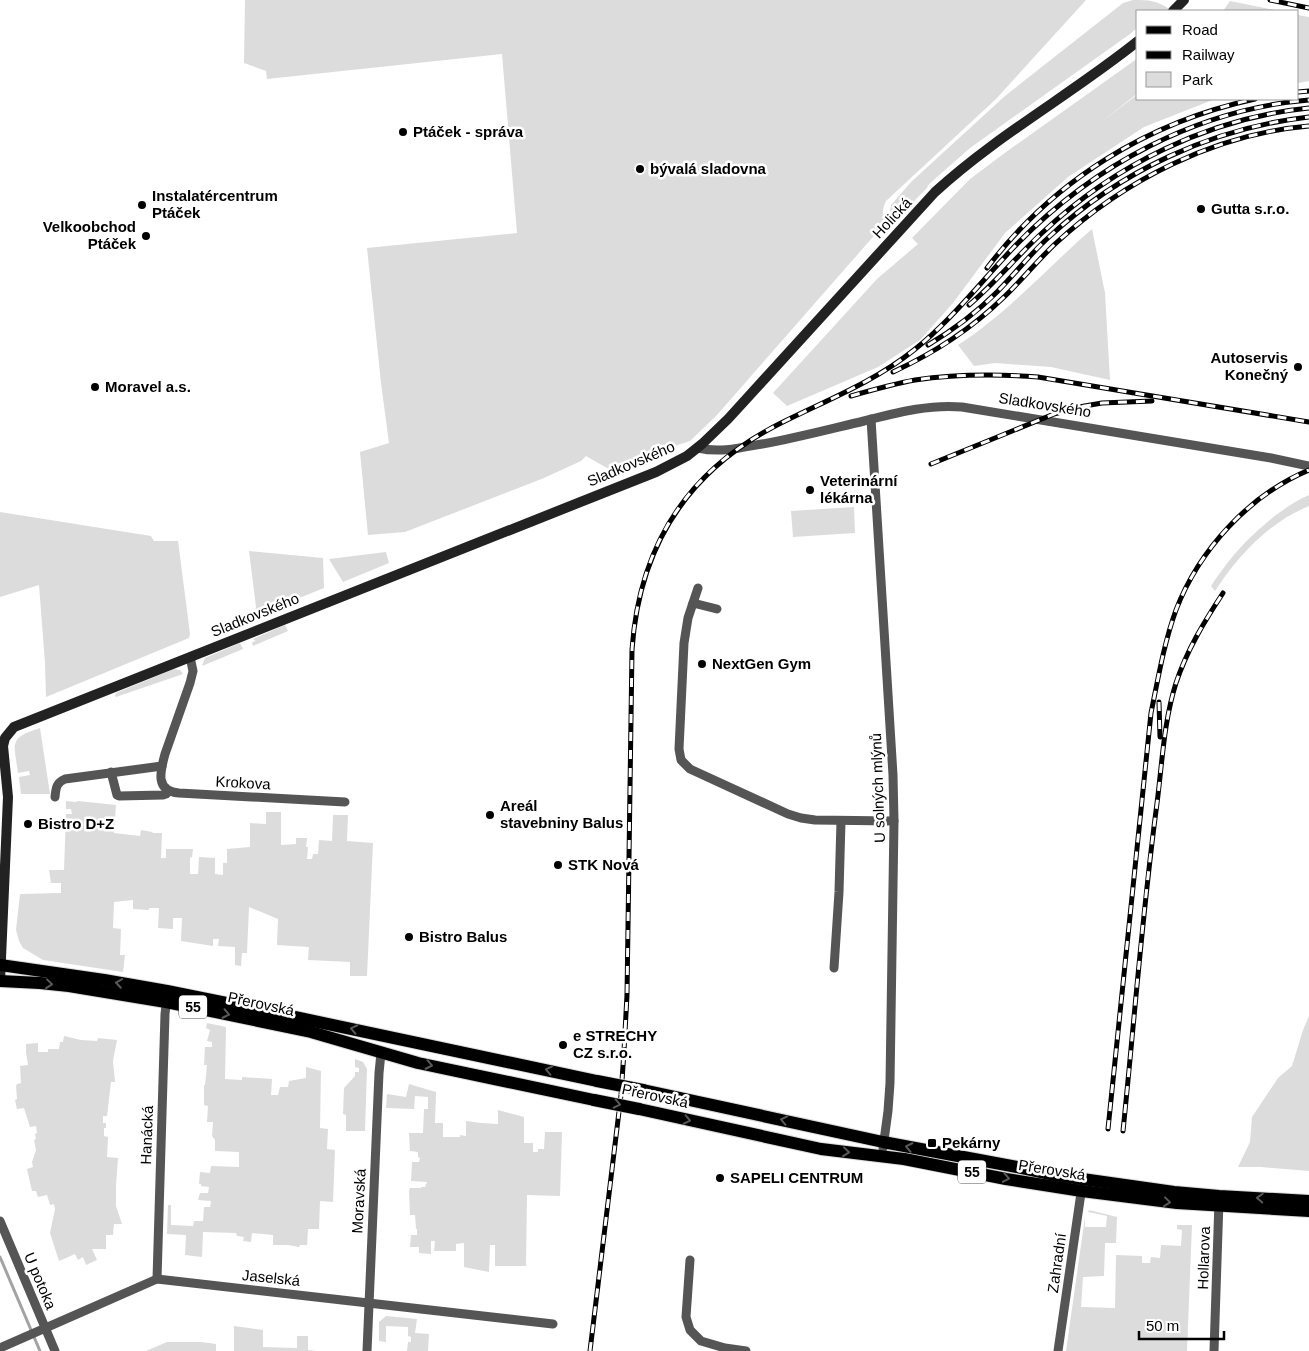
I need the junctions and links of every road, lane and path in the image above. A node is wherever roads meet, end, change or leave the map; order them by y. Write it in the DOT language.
graph roads {
  1 [pos="1184,0"];
  2 [pos="1174,10"];
  3 [pos="1136,43"];
  4 [pos="871,419"];
  5 [pos="698,448"];
  6 [pos="1309,466"];
  7 [pos="698,588"];
  8 [pos="693,603"];
  9 [pos="717,609"];
  10 [pos="190,657"];
  11 [pos="2,743"];
  12 [pos="162,766"];
  13 [pos="111,772"];
  14 [pos="169,791"];
  15 [pos="55,797"];
  16 [pos="345,802"];
  17 [pos="841,820"];
  18 [pos="894,821"];
  19 [pos="0,965"];
  20 [pos="834,968"];
  21 [pos="0,981"];
  22 [pos="167,996"];
  23 [pos="381,1053"];
  24 [pos="883,1142"];
  25 [pos="882,1155"];
  26 [pos="1082,1186"];
  27 [pos="1219,1201"];
  28 [pos="1309,1201"];
  29 [pos="1309,1211"];
  30 [pos="0,1221"];
  31 [pos="690,1260"];
  32 [pos="157,1279"];
  33 [pos="368,1302"];
  34 [pos="553,1324"];
  35 [pos="43,1330"];
  36 [pos="0,1348"];
  37 [pos="55,1351"];
  38 [pos="367,1351"];
  39 [pos="746,1351"];
  40 [pos="1058,1351"];
  41 [pos="1214,1351"];
  1 -- 2 [label="street"];
  3 -- 5 [label="street, Holická"];
  4 -- 5 [label="street, Sladkovského"];
  4 -- 6 [label="street, Sladkovského"];
  4 -- 18 [label="street, U solných mlýnů"];
  5 -- 10 [label="street, Sladkovského"];
  7 -- 8 [label="street"];
  8 -- 9 [label="street"];
  8 -- 17 [label="street"];
  10 -- 11 [label="street, Sladkovského"];
  10 -- 12 [label="street"];
  11 -- 19 [label="street"];
  12 -- 13 [label="street"];
  12 -- 14 [label="street"];
  13 -- 14 [label="street, Krokova"];
  13 -- 15 [label="street"];
  14 -- 16 [label="street, Krokova"];
  17 -- 18 [label="street"];
  17 -- 20 [label="street"];
  18 -- 24 [label="street, U solných mlýnů"];
  19 -- 21 [label="street"];
  22 -- 19 [label="main road, Přerovská / 55, one-way"];
  21 -- 22 [label="main road, Přerovská / 55, one-way"];
  22 -- 23 [label="main road, Přerovská / 55, one-way"];
  24 -- 22 [label="main road, Přerovská / 55, one-way, bridge"];
  22 -- 32 [label="street, Hanácká"];
  23 -- 25 [label="main road, Přerovská / 55, one-way, bridge"];
  23 -- 33 [label="street, Moravská"];
  24 -- 25 [label="street, U solných mlýnů"];
  26 -- 24 [label="main road, Přerovská / 55, one-way"];
  25 -- 26 [label="main road, Přerovská / 55, one-way"];
  26 -- 27 [label="main road, Přerovská / 55"];
  26 -- 40 [label="street, Zahradní"];
  28 -- 27 [label="main road, Přerovská / 55, one-way"];
  27 -- 29 [label="main road, Přerovská / 55"];
  27 -- 41 [label="street, Hollarova"];
  30 -- 35 [label="street, U potoka"];
  31 -- 39 [label="street"];
  32 -- 33 [label="street, Jaselská"];
  32 -- 35 [label="street"];
  33 -- 34 [label="street, Jaselská"];
  33 -- 38 [label="street, Moravská"];
  35 -- 36 [label="street"];
  35 -- 37 [label="street, U potoka"];
}
